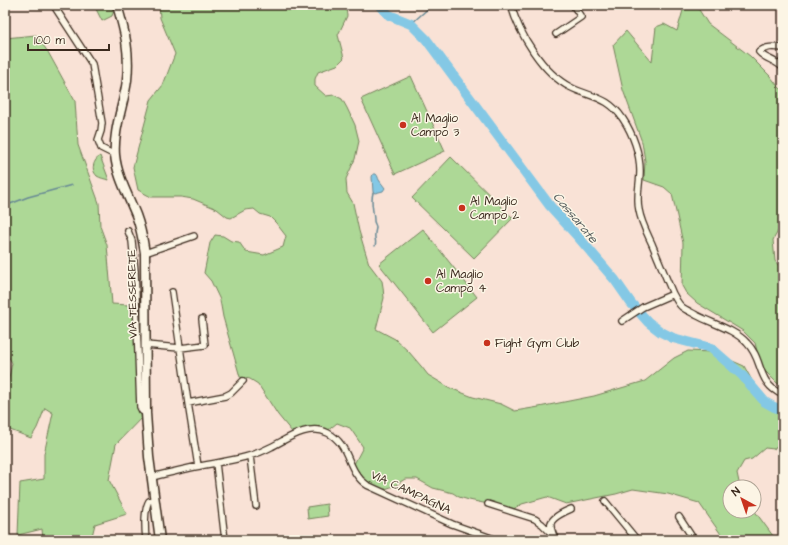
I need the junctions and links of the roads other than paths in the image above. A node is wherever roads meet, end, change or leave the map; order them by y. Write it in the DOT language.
graph roads {
  1 [pos="54,5"];
  2 [pos="117,5"];
  3 [pos="511,5"];
  4 [pos="573,5"];
  5 [pos="556,34"];
  6 [pos="783,48"];
  7 [pos="783,68"];
  8 [pos="115,154"];
  9 [pos="128,231"];
  10 [pos="194,236"];
  11 [pos="145,254"];
  12 [pos="172,292"];
  13 [pos="673,294"];
  14 [pos="202,319"];
  15 [pos="622,320"];
  16 [pos="145,345"];
  17 [pos="180,348"];
  18 [pos="243,380"];
  19 [pos="783,395"];
  20 [pos="188,403"];
  21 [pos="146,413"];
  22 [pos="250,456"];
  23 [pos="216,463"];
  24 [pos="198,466"];
  25 [pos="152,477"];
  26 [pos="155,498"];
  27 [pos="605,501"];
  28 [pos="488,504"];
  29 [pos="256,506"];
  30 [pos="571,509"];
  31 [pos="679,518"];
  32 [pos="554,538"];
  33 [pos="146,540"];
  34 [pos="160,540"];
  35 [pos="226,540"];
  36 [pos="497,540"];
  37 [pos="637,540"];
  38 [pos="694,540"];
  1 -- 8 [label="street"];
  2 -- 8 [label="main road, VIA TESSERETE"];
  3 -- 13 [label="street"];
  4 -- 5 [label="street"];
  6 -- 7 [label="street"];
  8 -- 11 [label="main road, VIA TESSERETE"];
  9 -- 21 [label="street"];
  10 -- 11 [label="street"];
  11 -- 16 [label="main road, VIA TESSERETE"];
  12 -- 17 [label="street"];
  13 -- 15 [label="street"];
  13 -- 19 [label="street"];
  14 -- 17 [label="street"];
  16 -- 17 [label="street"];
  16 -- 21 [label="main road, VIA TESSERETE"];
  17 -- 20 [label="street"];
  18 -- 20 [label="street"];
  20 -- 24 [label="street"];
  21 -- 25 [label="main road, VIA TESSERETE"];
  22 -- 23 [label="street, VIA CAMPAGNA"];
  22 -- 29 [label="street"];
  22 -- 36 [label="street, VIA CAMPAGNA"];
  23 -- 24 [label="street, VIA CAMPAGNA"];
  23 -- 35 [label="street"];
  24 -- 25 [label="street, VIA CAMPAGNA"];
  25 -- 26 [label="main road, VIA TESSERETE"];
  26 -- 33 [label="street"];
  26 -- 34 [label="main road, VIA TESSERETE"];
  27 -- 37 [label="street"];
  28 -- 32 [label="street"];
  30 -- 32 [label="street"];
  31 -- 38 [label="street"];
}
